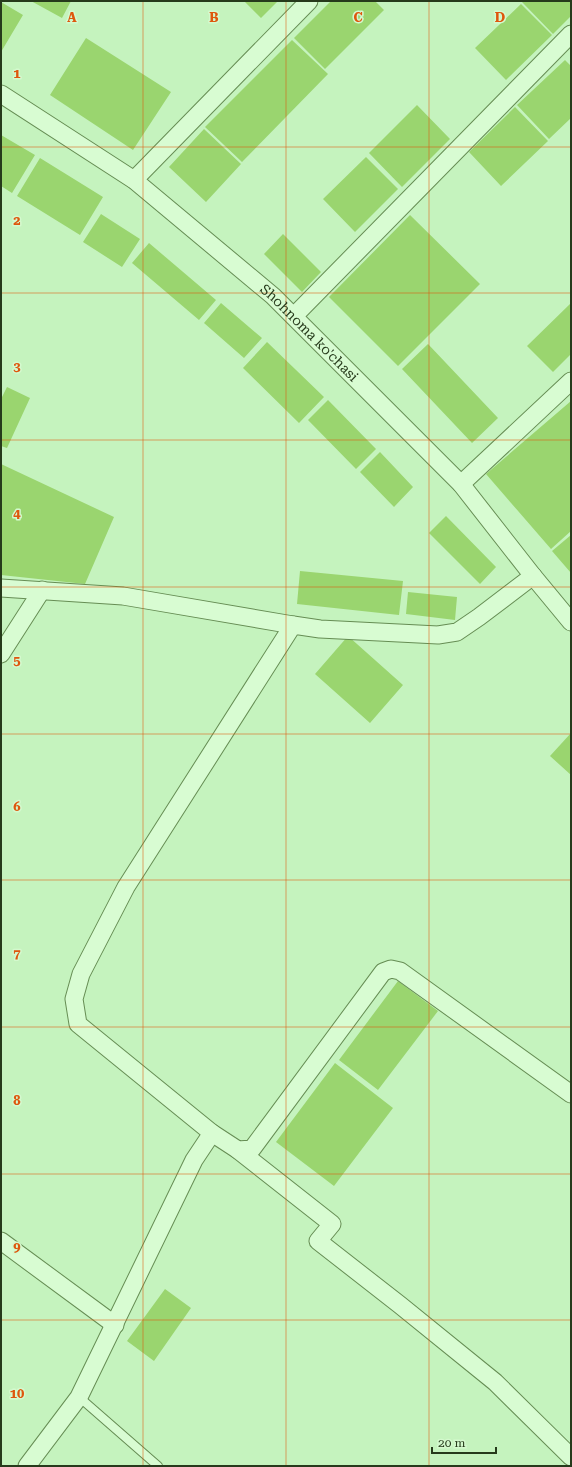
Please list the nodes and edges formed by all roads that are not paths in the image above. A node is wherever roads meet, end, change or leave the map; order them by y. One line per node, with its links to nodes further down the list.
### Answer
1 (310, 1): 4 (street)
2 (571, 34): 5 (street)
3 (1, 94): 4 (street, Shohnoma ko'chasi)
4 (134, 180): 5 (street, Shohnoma ko'chasi)
5 (294, 316): 7 (street, Shohnoma ko'chasi)
6 (571, 381): 7 (street)
7 (460, 484): 8 (street, Shohnoma ko'chasi)
8 (533, 576): 11 (street, Shohnoma ko'chasi); 12 (street)
9 (1, 588): 10 (street)
10 (42, 590): 12 (street); 13 (street)
11 (570, 618)
12 (293, 626): 15 (street)
13 (1, 654)
14 (571, 1094): 16 (street)
15 (212, 1133): 16 (street); 18 (street)
16 (238, 1150): 20 (street)
17 (1, 1241): 18 (street)
18 (115, 1325): 19 (street)
19 (79, 1397): 21 (street); 22 (lane)
20 (571, 1457)
21 (27, 1466)
22 (158, 1466)

